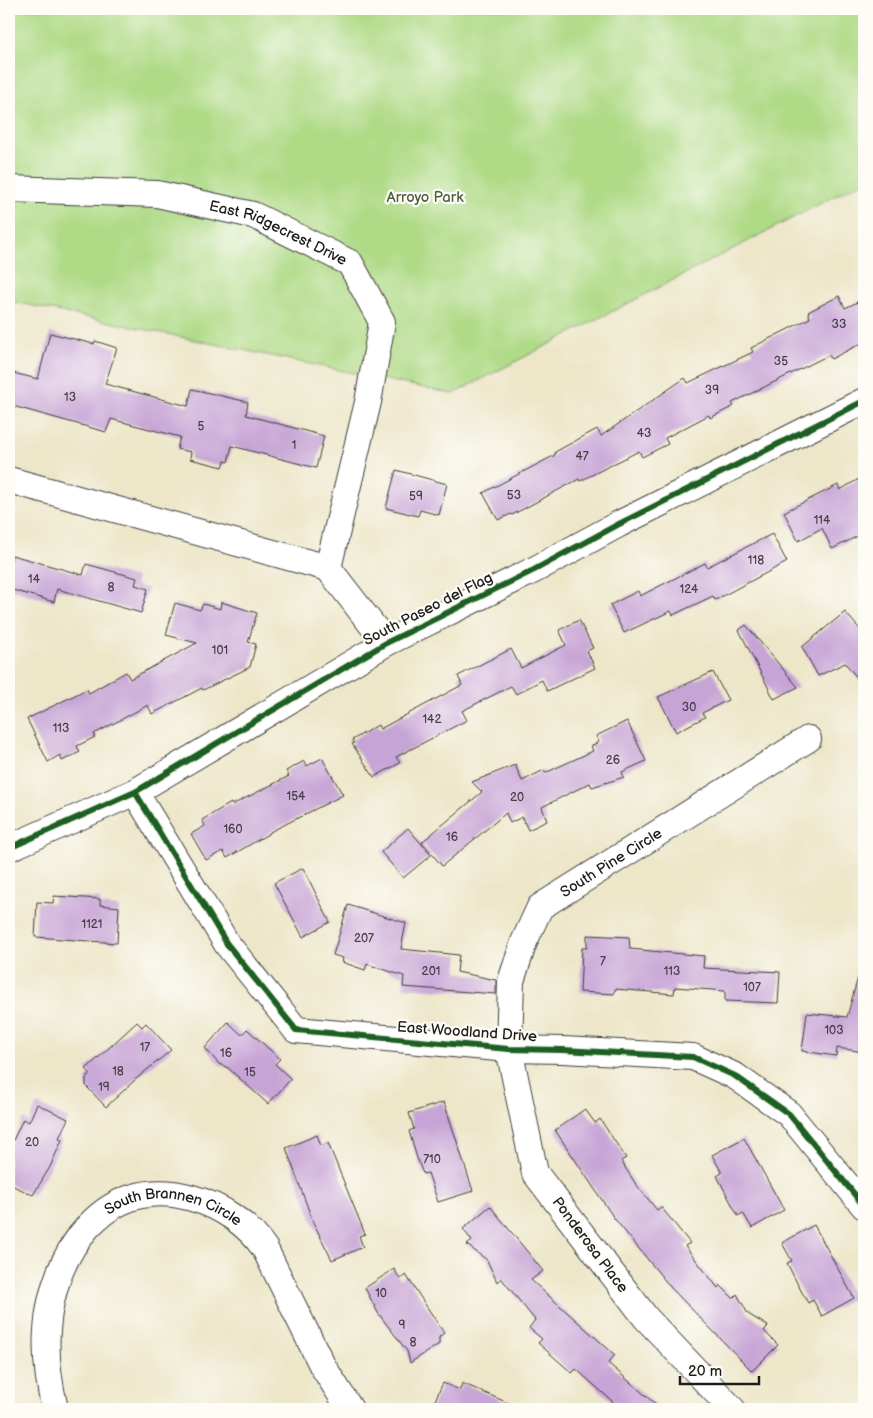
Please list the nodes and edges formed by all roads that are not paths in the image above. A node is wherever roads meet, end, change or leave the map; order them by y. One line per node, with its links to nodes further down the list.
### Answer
1 (9, 189): 4 (street, East Ridgecrest Drive)
2 (864, 401): 5 (street, South Paseo del Flag)
3 (9, 480): 4 (street)
4 (328, 568): 5 (street)
5 (386, 643): 7 (street, South Paseo del Flag)
6 (808, 738): 9 (street, South Pine Circle)
7 (135, 792): 8 (street, South Paseo del Flag); 9 (street, East Woodland Drive)
8 (9, 848)
9 (509, 1049): 10 (street, East Woodland Drive); 13 (street, Ponderosa Place)
10 (864, 1203)
11 (55, 1409): 12 (street, South Brannen Circle)
12 (350, 1409)
13 (732, 1409)

